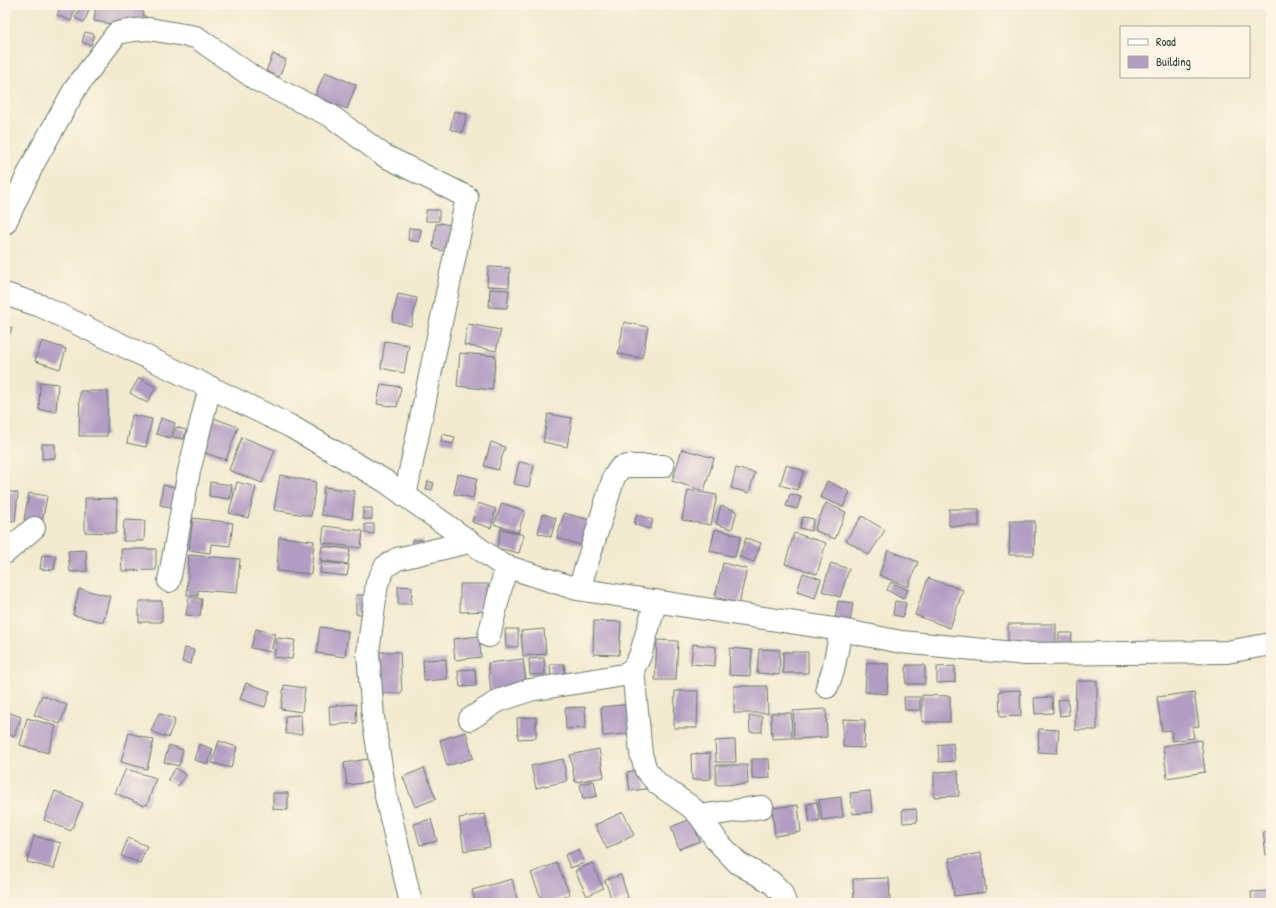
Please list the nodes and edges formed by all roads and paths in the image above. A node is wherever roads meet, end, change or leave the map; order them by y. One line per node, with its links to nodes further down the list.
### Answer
1 (5, 223): 5 (street)
2 (5, 294): 3 (street)
3 (210, 387): 5 (street); 10 (street)
4 (663, 466): 11 (street)
5 (405, 496): 7 (street)
6 (34, 528): 8 (street)
7 (469, 542): 9 (street); 21 (street)
8 (5, 553)
9 (506, 567): 11 (street); 14 (street)
10 (168, 581)
11 (579, 589): 12 (street)
12 (656, 601): 13 (street); 16 (street)
13 (841, 630): 15 (street); 17 (street)
14 (489, 636)
15 (1271, 644)
16 (633, 669): 18 (street); 20 (street)
17 (827, 687)
18 (470, 718)
19 (762, 807): 20 (street)
20 (700, 816): 22 (street)
21 (411, 903)
22 (785, 903)

